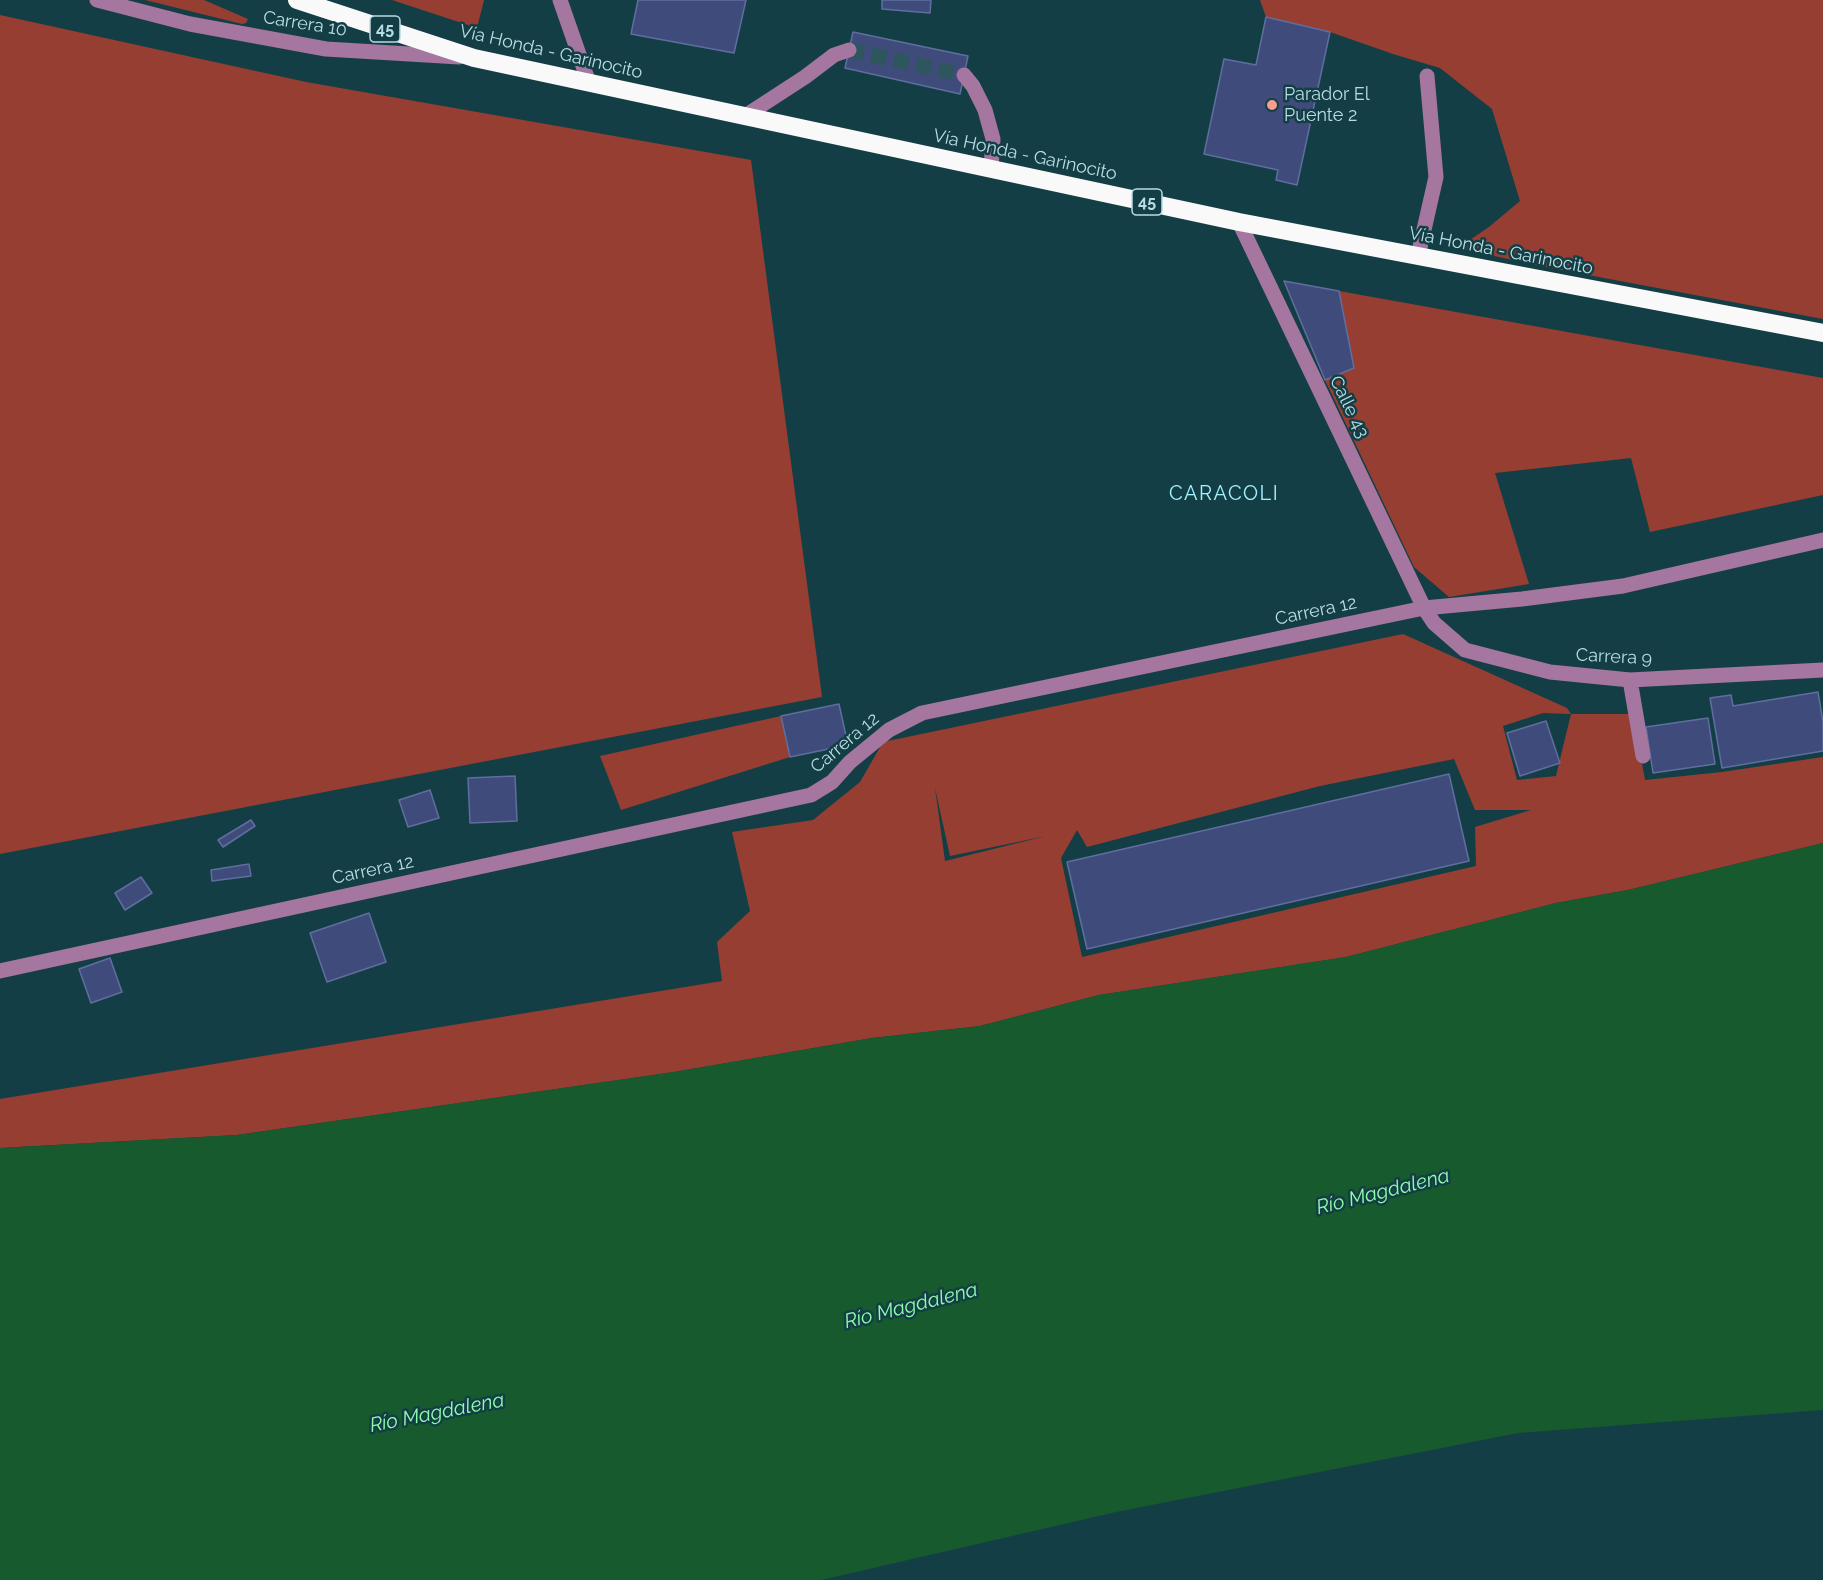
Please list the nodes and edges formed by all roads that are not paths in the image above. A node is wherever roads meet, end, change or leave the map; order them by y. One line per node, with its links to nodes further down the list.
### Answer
1 (97, 0): 5 (street, Carrera 10)
2 (297, 0): 5 (highway, Vía Honda - Garinocito / 45)
3 (560, 0): 8 (street)
4 (849, 50): 9 (street)
5 (474, 58): 8 (highway, Vía Honda - Garinocito / 45)
6 (964, 75): 10 (street)
7 (1427, 76): 12 (street)
8 (590, 83): 9 (highway, Vía Honda - Garinocito / 45)
9 (745, 116): 10 (highway, Vía Honda - Garinocito / 45)
10 (991, 169): 11 (highway, Vía Honda - Garinocito / 45)
11 (1239, 222): 12 (highway, Vía Honda - Garinocito / 45); 15 (street, Calle 43)
12 (1418, 256): 13 (highway, Vía Honda - Garinocito / 45)
13 (1823, 333)
14 (1823, 540): 15 (street, Carrera 12)
15 (1424, 608): 17 (street, Carrera 9); 19 (street, Carrera 12)
16 (1823, 670): 17 (street, Carrera 9)
17 (1630, 680): 18 (street)
18 (1643, 756)
19 (0, 971)

